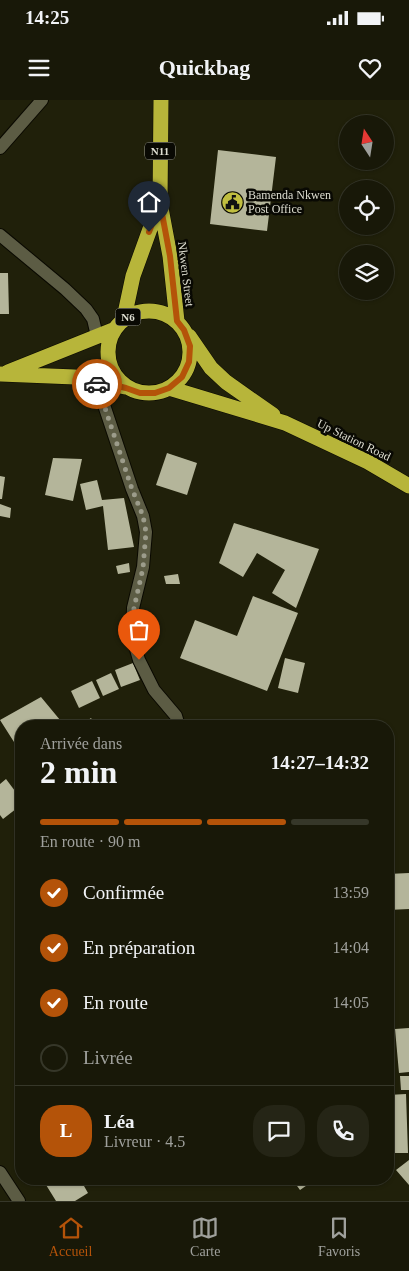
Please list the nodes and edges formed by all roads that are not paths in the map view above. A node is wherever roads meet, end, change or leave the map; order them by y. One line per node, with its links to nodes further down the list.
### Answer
1 (42, 100): 3 (street)
2 (161, 100): 4 (highway, N11)
3 (0, 148)
4 (160, 203): 6 (highway, N11); 7 (highway, Nkwen Street / N11)
5 (0, 235): 9 (street)
6 (124, 318): 7 (highway, N6); 8 (highway, N6)
7 (180, 326): 13 (highway); 14 (highway, N6)
8 (113, 330): 9 (highway, N6); 12 (highway, N6)
9 (97, 336): 10 (highway, N6)
10 (2, 374): 11 (highway, N6)
11 (96, 381): 12 (highway, N6); 16 (street)
12 (126, 388): 13 (highway, N6)
13 (169, 388): 14 (highway, N6)
14 (285, 423): 15 (highway, Up Station Road / N6)
15 (409, 486)
16 (177, 720)
17 (0, 1172): 18 (street)
18 (18, 1201)

